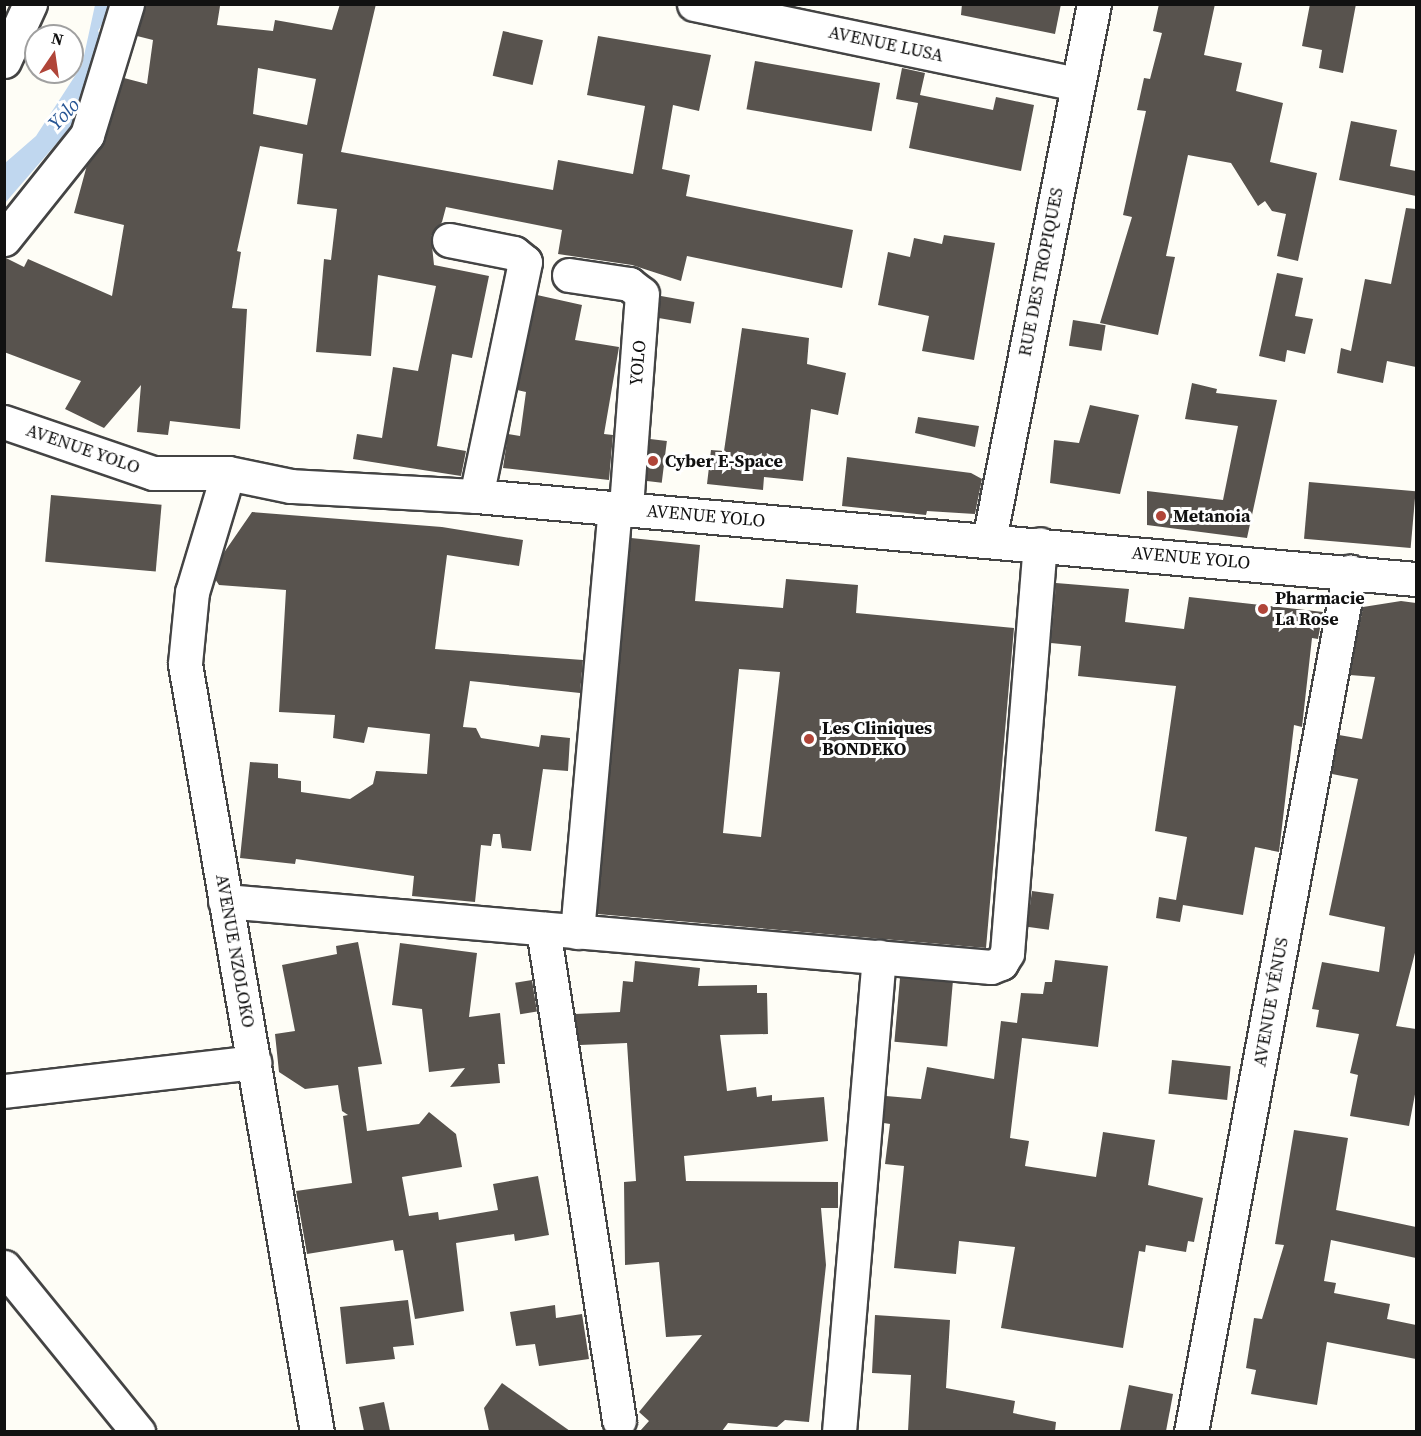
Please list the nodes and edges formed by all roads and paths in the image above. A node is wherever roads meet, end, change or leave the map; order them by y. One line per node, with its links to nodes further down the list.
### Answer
1 (30, 4): 5 (street)
2 (127, 4): 7 (street)
3 (694, 4): 6 (street, AVENUE LUSA)
4 (1094, 4): 6 (street, RUE DES TROPIQUES)
5 (4, 61)
6 (1078, 84): 14 (street, RUE DES TROPIQUES)
7 (4, 239)
8 (449, 240): 12 (street)
9 (569, 275): 13 (street, YOLO)
10 (4, 422): 11 (street, AVENUE YOLO)
11 (228, 474): 12 (street, AVENUE YOLO); 18 (street, AVENUE NZOLOKO)
12 (476, 496): 13 (street, AVENUE YOLO)
13 (621, 509): 14 (street, AVENUE YOLO); 20 (street)
14 (989, 540): 15 (street, AVENUE YOLO)
15 (1040, 544): 16 (street, AVENUE YOLO); 21 (street)
16 (1350, 572): 17 (street, AVENUE YOLO); 29 (street, AVENUE VÉNUS)
17 (1416, 579)
18 (225, 901): 19 (street); 22 (street, AVENUE NZOLOKO)
19 (543, 929): 20 (street); 25 (street)
20 (577, 932): 21 (street)
21 (879, 957): 28 (street)
22 (254, 1062): 23 (street); 27 (street, AVENUE NZOLOKO)
23 (4, 1091)
24 (4, 1268): 26 (street)
25 (619, 1420)
26 (138, 1431)
27 (317, 1431)
28 (839, 1431)
29 (1191, 1431)

